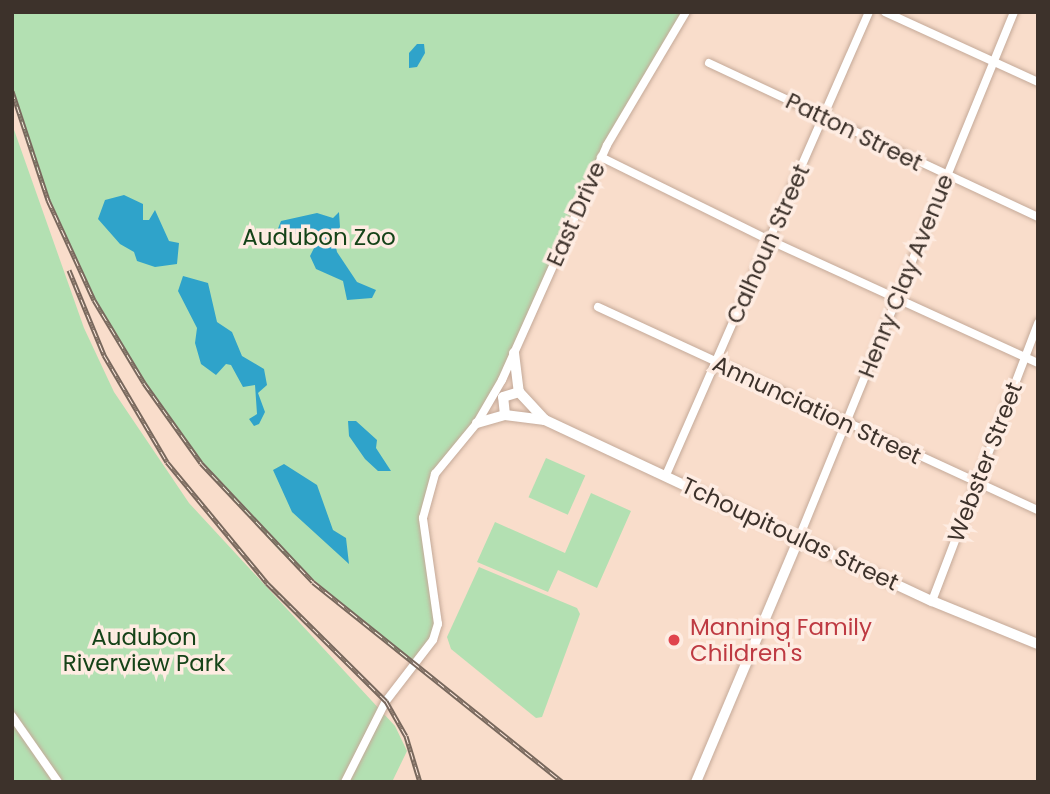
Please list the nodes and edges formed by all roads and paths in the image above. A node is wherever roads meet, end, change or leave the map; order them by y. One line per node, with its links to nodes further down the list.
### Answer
1 (686, 12): 9 (street, East Drive)
2 (869, 12): 8 (street, Calhoun Street)
3 (885, 12): 5 (street)
4 (1014, 12): 5 (street, Henry Clay Avenue)
5 (994, 61): 7 (street); 10 (street, Henry Clay Avenue)
6 (709, 62): 8 (street, Patton Street)
7 (1038, 82)
8 (823, 117): 10 (street, Patton Street); 12 (street, Calhoun Street)
9 (601, 157): 12 (street); 16 (street, East Drive)
10 (947, 176): 11 (street, Patton Street); 13 (street, Henry Clay Avenue)
11 (1038, 217)
12 (769, 240): 13 (street); 18 (street, Calhoun Street)
13 (897, 299): 17 (street); 24 (street, Henry Clay Avenue)
14 (598, 307): 18 (street, Annunciation Street)
15 (1038, 323): 17 (street, Webster Street)
16 (514, 353): 20 (street); 23 (street, East Drive)
17 (1025, 357): 19 (street); 26 (street, Webster Street)
18 (716, 362): 24 (street, Annunciation Street); 25 (street, Calhoun Street)
19 (1038, 363)
20 (519, 392): 21 (street); 22 (street, Tchoupitoulas Street)
21 (505, 415): 22 (street, Tchoupitoulas Street); 23 (street, Tchoupitoulas Street)
22 (545, 420): 25 (street, Tchoupitoulas Street)
23 (477, 423): 33 (street, East Drive)
24 (847, 423): 26 (street, Annunciation Street); 28 (street, Henry Clay Avenue)
25 (666, 475): 28 (street, Tchoupitoulas Street)
26 (977, 485): 27 (street, Annunciation Street); 29 (street, Webster Street)
27 (1038, 510)
28 (798, 540): 29 (street, Tchoupitoulas Street); 34 (street)
29 (932, 601): 30 (street, Tchoupitoulas Street)
30 (1038, 644)
31 (12, 716): 32 (street)
32 (58, 782)
33 (345, 782)
34 (696, 782)

